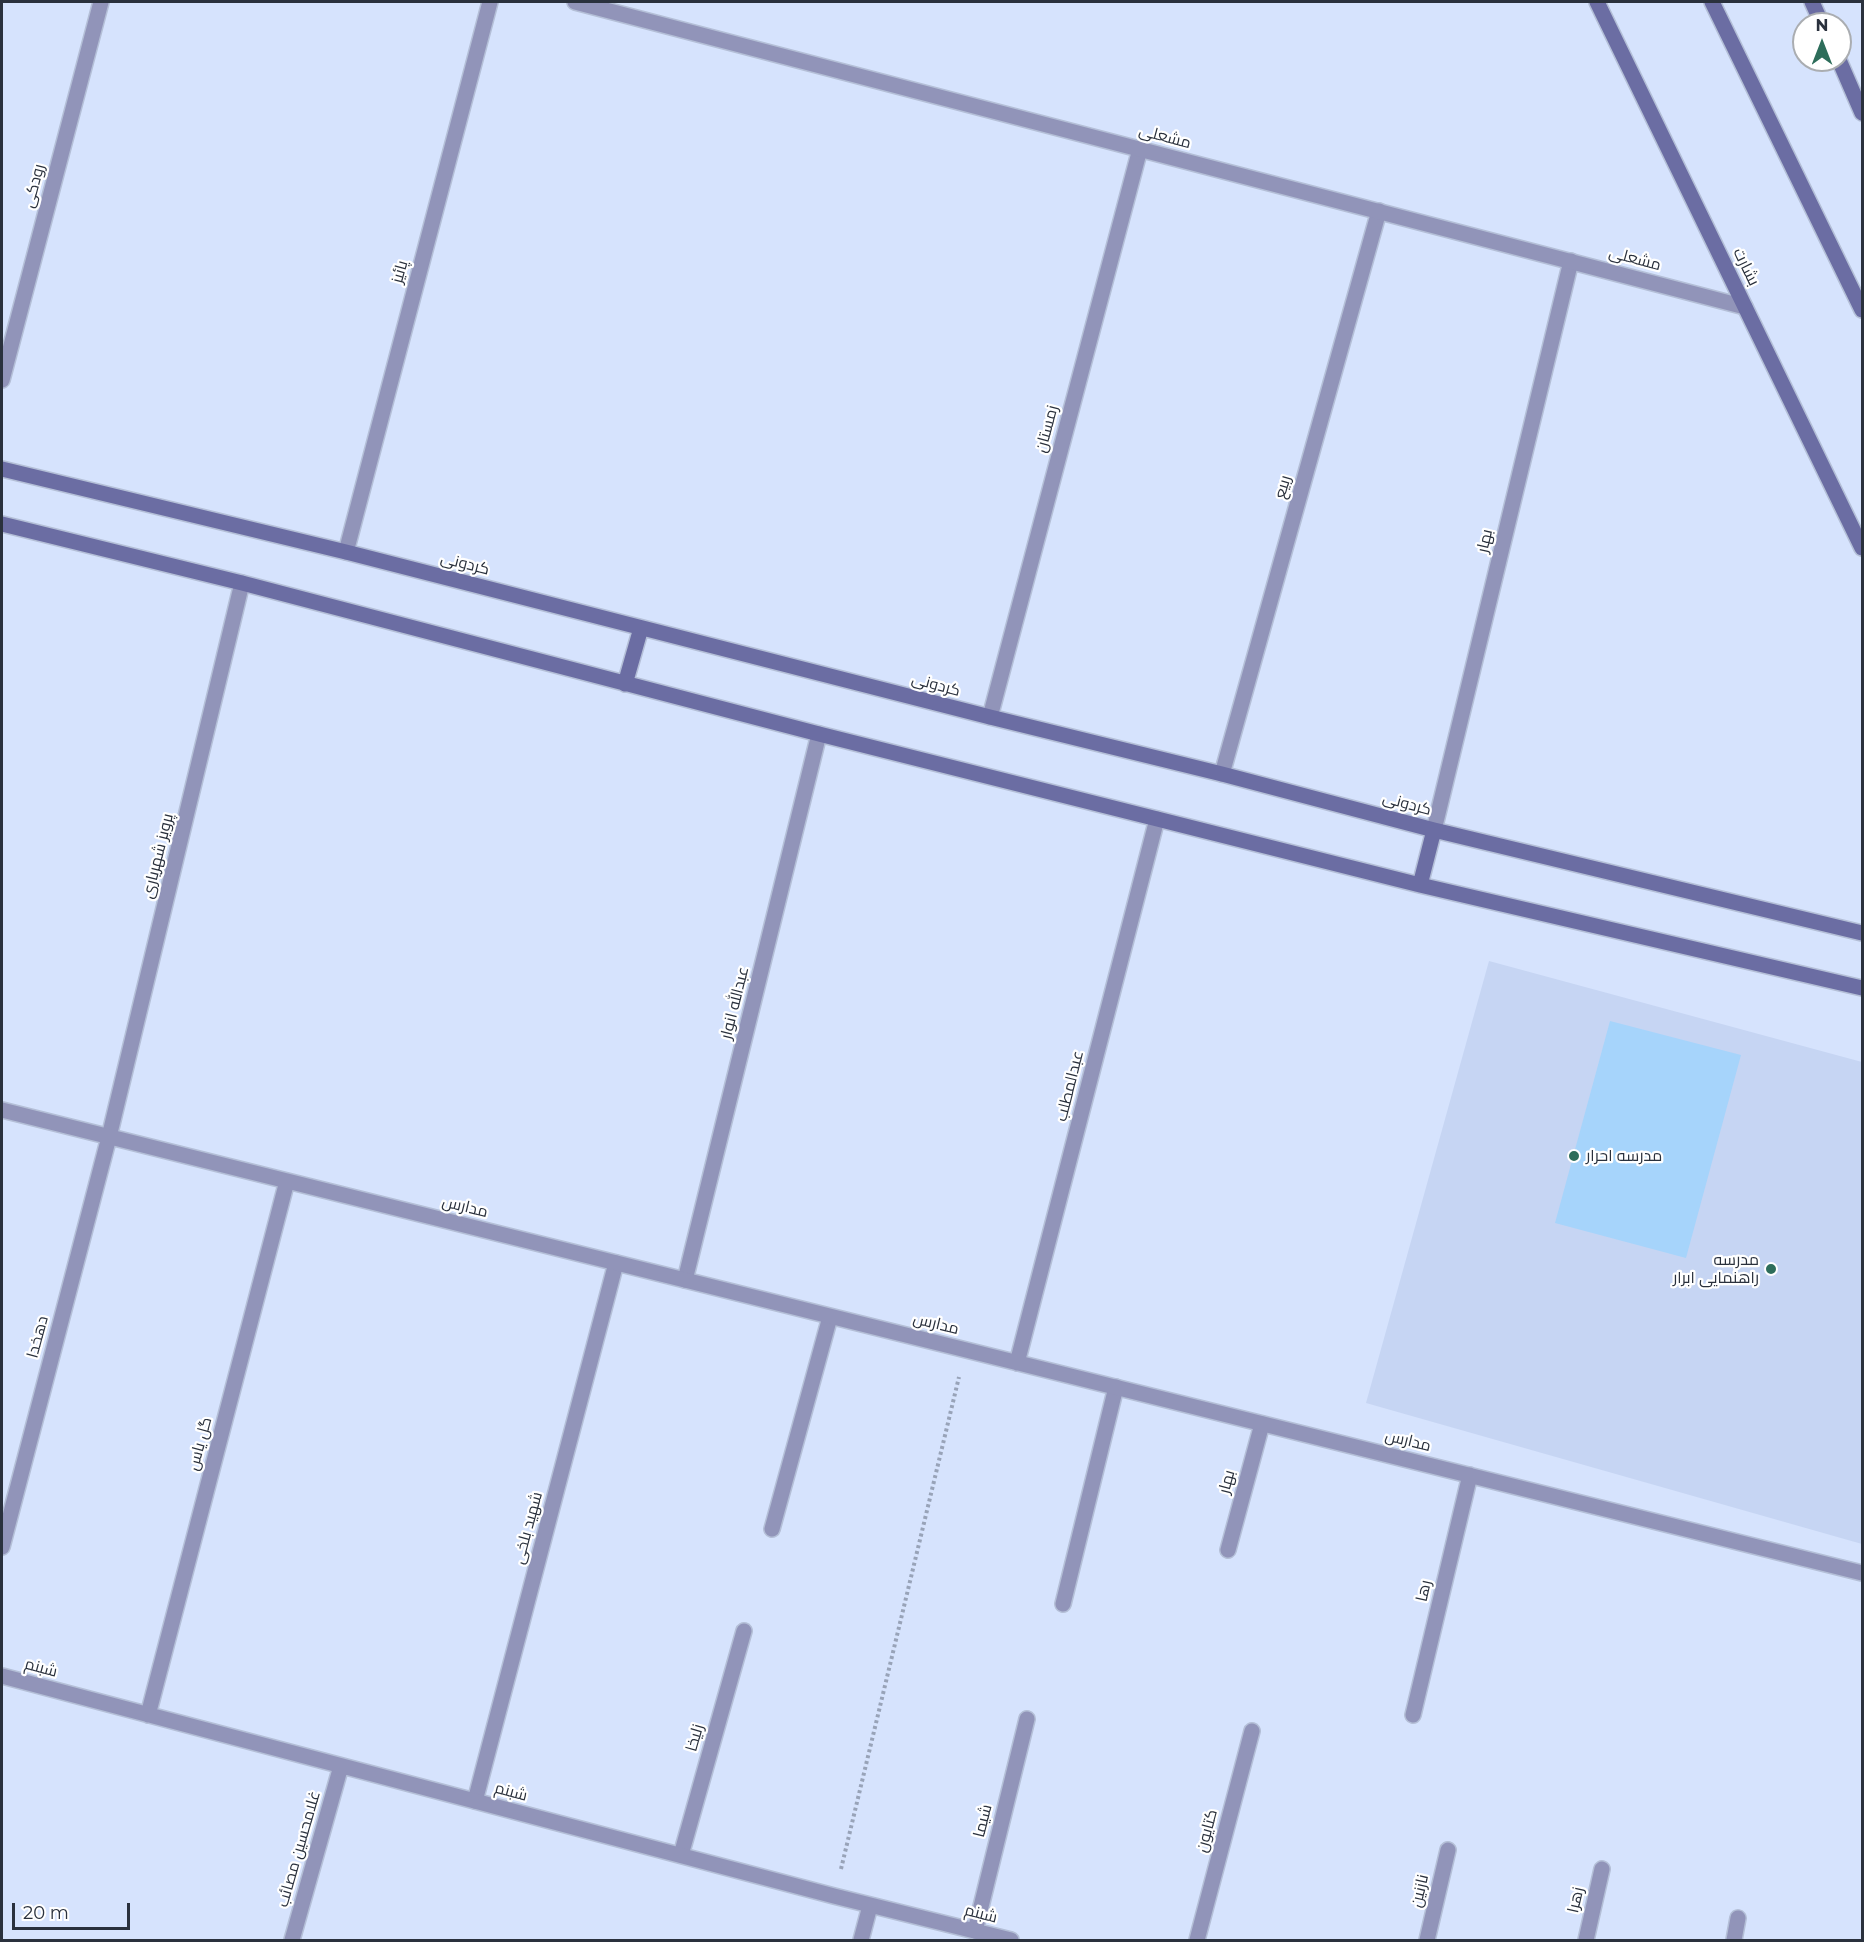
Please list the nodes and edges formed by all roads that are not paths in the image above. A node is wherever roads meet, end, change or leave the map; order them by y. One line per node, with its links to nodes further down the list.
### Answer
1 (101, 2): 13 (street, رودکی)
2 (490, 2): 17 (street, پائیز)
3 (575, 2): 8 (street, مشعلی)
4 (1597, 2): 11 (street, بشارت)
5 (1712, 2): 12 (street)
6 (1844, 72): 7 (street)
7 (1863, 113)
8 (1140, 149): 9 (street, مشعلی); 21 (street, زمستان)
9 (1380, 211): 10 (street, مشعلی); 23 (street, ربیع)
10 (1570, 261): 11 (street, مشعلی); 25 (street, بهار)
11 (1745, 307): 16 (street, بشارت)
12 (1863, 310)
13 (2, 380)
14 (2, 469): 17 (street, کردونی)
15 (2, 524): 18 (street)
16 (1863, 548)
17 (346, 552): 19 (street, کردونی)
18 (242, 583): 20 (street); 30 (street, پرویز شهریاری)
19 (641, 628): 20 (street); 21 (street, کردونی)
20 (625, 684): 22 (street)
21 (990, 717): 23 (street, کردونی)
22 (819, 734): 24 (street); 33 (street, عبدالله انوار)
23 (1222, 774): 25 (street, کردونی)
24 (1157, 819): 26 (street); 35 (street, عبدالمطلب)
25 (1434, 830): 26 (street); 27 (street, کردونی)
26 (1420, 885): 28 (street)
27 (1863, 933)
28 (1863, 988)
29 (2, 1110): 30 (street, مدارس)
30 (109, 1137): 31 (street, مدارس); 40 (street, دهخدا)
31 (287, 1181): 32 (street, مدارس); 46 (street, گل یاس)
32 (616, 1263): 33 (street, مدارس); 51 (street, شهید بلخی)
33 (686, 1280): 34 (street, مدارس)
34 (830, 1317): 35 (street, مدارس); 39 (street)
35 (1017, 1363): 36 (street, مدارس)
36 (1116, 1387): 37 (street, مدارس); 43 (street)
37 (1262, 1424): 38 (street, مدارس); 41 (street, بهار)
38 (1470, 1475): 42 (street, مدارس); 47 (street, رها)
39 (772, 1528)
40 (2, 1547)
41 (1228, 1550)
42 (1863, 1573)
43 (1062, 1604)
44 (744, 1631): 53 (street, زلیخا)
45 (2, 1676): 46 (street, شبنم)
46 (148, 1715): 50 (street, شبنم)
47 (1413, 1715)
48 (1027, 1719): 57 (street, شیما)
49 (1252, 1731): 61 (street, کتایون)
50 (341, 1766): 51 (street, شبنم); 58 (street, غلامحسین مصائب)
51 (475, 1801): 53 (street, شبنم)
52 (1448, 1850): 62 (street, نازنین)
53 (681, 1856): 55 (street, شبنم)
54 (1602, 1869): 63 (street, زهرا)
55 (870, 1906): 57 (street, شبنم); 59 (street)
56 (1738, 1918): 64 (street)
57 (975, 1931): 60 (street, شبنم)
58 (292, 1941)
59 (861, 1941)
60 (1011, 1941)
61 (1197, 1941)
62 (1427, 1941)
63 (1586, 1941)
64 (1734, 1941)

